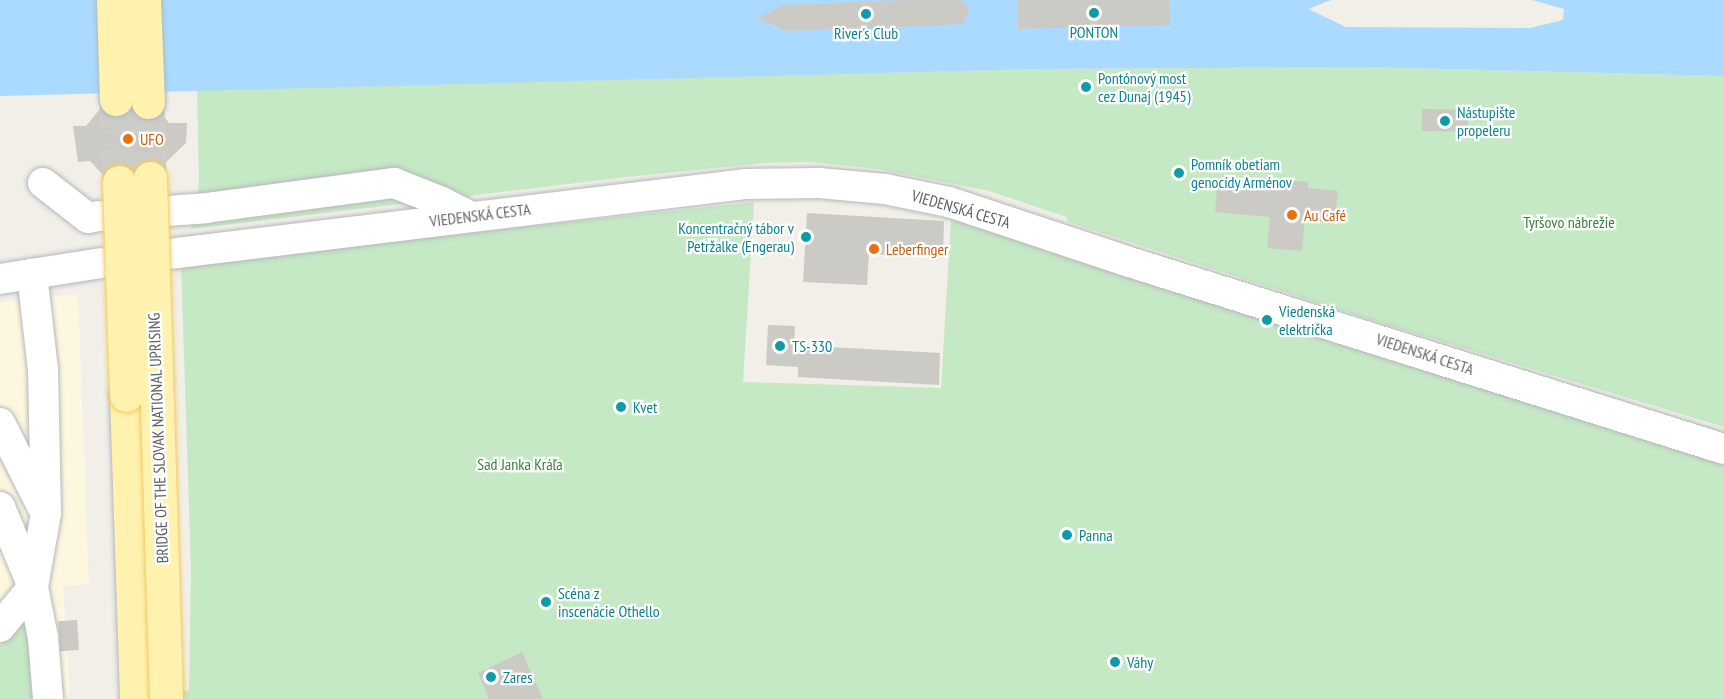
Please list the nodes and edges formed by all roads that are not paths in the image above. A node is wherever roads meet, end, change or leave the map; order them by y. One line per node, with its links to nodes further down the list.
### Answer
1 (113, 0): 2 (main road)
2 (144, 0)
3 (43, 183): 5 (street)
4 (167, 211): 6 (street)
5 (99, 216)
6 (470, 216): 7 (street, VIEDENSKÁ CESTA); 12 (street, VIEDENSKÁ CESTA)
7 (169, 254)
8 (101, 263): 9 (street)
9 (32, 274): 10 (street); 14 (street)
10 (0, 279)
11 (0, 423): 14 (street)
12 (1724, 449)
13 (0, 507): 15 (street)
14 (46, 513): 15 (street)
15 (33, 587): 16 (street); 17 (street)
16 (0, 627)
17 (48, 699)
18 (136, 699): 19 (main road, BRIDGE OF THE SLOVAK NATIONAL UPRISING, bridge)
19 (166, 699)

